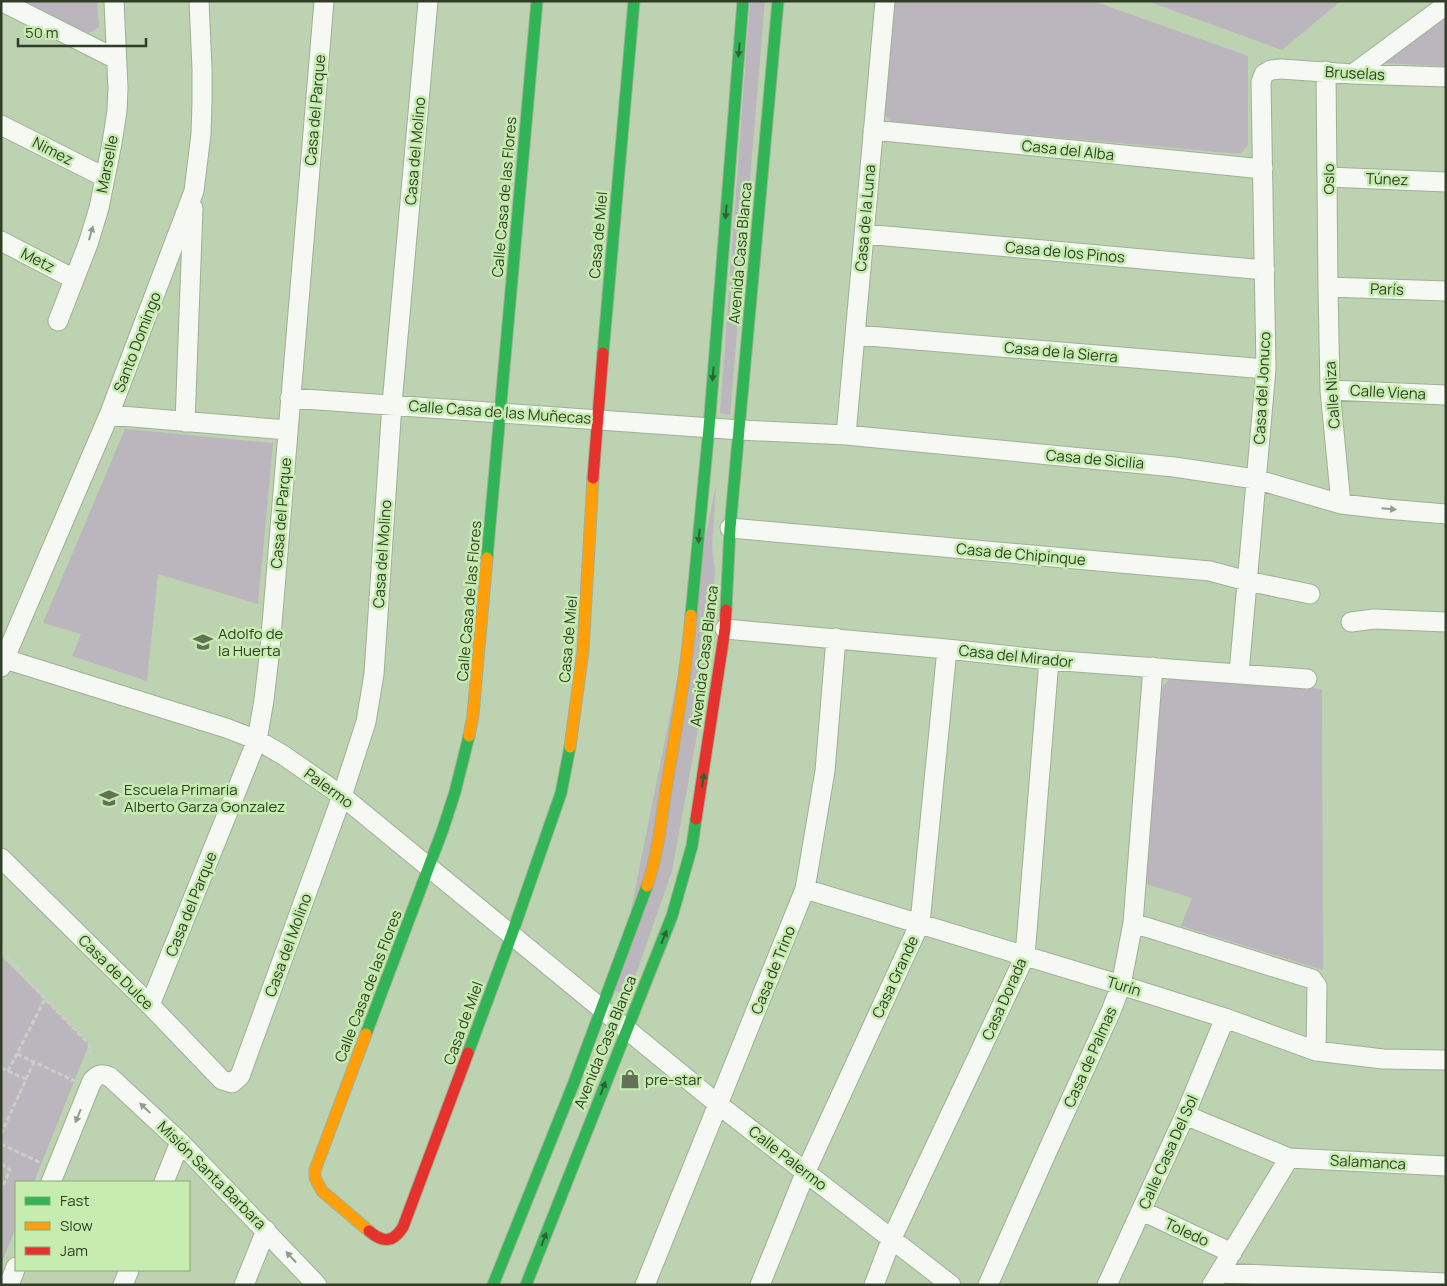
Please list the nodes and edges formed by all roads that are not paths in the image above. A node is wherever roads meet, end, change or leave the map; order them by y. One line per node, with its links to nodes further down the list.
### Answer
1 (1, 1): 12 (street)
2 (114, 1): 12 (street, Marselle)
3 (199, 1): 23 (street, Santo Domingo)
4 (324, 1): 35 (street, Casa del Parque)
5 (428, 1): 36 (street, Casa del Molino)
6 (537, 1): 37 (street, Calle Casa de las Flores)
7 (634, 1): 39 (street, Casa de Miel)
8 (743, 1): 41 (street, Avenida Casa Blanca, one-way to 41)
9 (778, 1): 43 (street, Avenida Casa Blanca)
10 (885, 1): 18 (street, Casa de la Luna)
11 (1446, 5): 15 (street)
12 (116, 59): 20 (street, Marselle)
13 (1326, 71): 14 (street, Bruselas); 15 (street, Bruselas); 21 (street, Oslo)
14 (1264, 74): 19 (street, Casa del Jonuco)
15 (1352, 74): 16 (street, Bruselas)
16 (1446, 77)
17 (1, 125): 20 (street, Nimez)
18 (873, 130): 19 (street, Casa del Alba); 24 (street, Casa de la Luna)
19 (1263, 169): 26 (street, Casa del Jonuco)
20 (104, 177): 27 (street, Marselle, one-way to 20)
21 (1328, 177): 22 (street, Túnez); 28 (street, Oslo)
22 (1446, 182)
23 (194, 191): 38 (street, Santo Domingo); 40 (street)
24 (864, 234): 26 (street, Casa de los Pinos); 31 (street, Casa de la Luna)
25 (1, 241): 27 (street, Metz)
26 (1265, 270): 32 (street, Casa del Jonuco)
27 (74, 279): 30 (street, Marselle)
28 (1328, 287): 29 (street, París); 33 (street, Calle Niza)
29 (1446, 291)
30 (58, 321)
31 (856, 335): 32 (street, Casa de la Sierra); 44 (street, Casa de la Luna)
32 (1266, 369): 45 (street, Casa del Jonuco)
33 (1330, 390): 34 (street, Calle Viena); 46 (street, Calle Niza)
34 (1446, 395)
35 (290, 398): 36 (street, Calle Casa de las Muñecas); 42 (street, Casa del Parque)
36 (392, 404): 37 (street, Calle Casa de las Muñecas); 62 (street, Casa del Molino)
37 (499, 413): 39 (street, Calle Casa de las Muñecas); 64 (street, Calle Casa de las Flores)
38 (109, 415): 40 (street); 57 (street, Santo Domingo)
39 (597, 420): 41 (street, Calle Casa de las Muñecas); 68 (street, Casa de Miel)
40 (185, 422): 42 (street)
41 (709, 428): 43 (street, Calle Casa de las Muñecas); 72 (street, Avenida Casa Blanca, one-way to 72)
42 (287, 430): 61 (street, Casa del Parque)
43 (740, 430): 44 (street, Casa de Sicilia); 48 (street, Avenida Casa Blanca)
44 (846, 435): 45 (street, Casa de Sicilia)
45 (1255, 479): 46 (street, Casa de Sicilia); 49 (street, Casa del Jonuco)
46 (1341, 504): 47 (street, Casa de Sicilia, one-way to 47)
47 (1446, 514)
48 (730, 528): 49 (street, Casa de Chipinque); 53 (street, Avenida Casa Blanca)
49 (1247, 581): 50 (street, Casa de Chipinque); 59 (street, Casa del Jonuco)
50 (1310, 594)
51 (1351, 622): 52 (street)
52 (1446, 622)
53 (725, 629): 54 (street, Casa del Mirador); 74 (street, Avenida Casa Blanca, one-way to 53)
54 (836, 638): 55 (street, Casa del Mirador); 65 (street, Casa de Trino)
55 (946, 648): 56 (street, Casa del Mirador); 66 (street, Casa Grande)
56 (1049, 660): 58 (street, Casa del Mirador); 69 (street, Casa Dorada)
57 (3, 663): 61 (street, Palermo)
58 (1153, 667): 59 (street, Casa del Mirador); 67 (street, Casa de Palmas)
59 (1239, 673): 60 (street, Casa del Mirador)
60 (1307, 679)
61 (257, 740): 62 (street, Palermo); 71 (street, Casa del Parque)
62 (342, 796): 64 (street, Palermo); 77 (street, Casa del Molino)
63 (1, 858): 71 (street, Casa de Dulce)
64 (429, 866): 68 (street, Palermo); 89 (street, Calle Casa de las Flores)
65 (806, 889): 66 (street, Turín); 78 (street, Casa de Trino)
66 (920, 923): 69 (street, Turín); 83 (street, Casa Grande)
67 (1132, 923): 70 (street, Casa de Palmas); 75 (street)
68 (512, 934): 72 (street, Palermo); 89 (street, Casa de Miel)
69 (1025, 956): 70 (street, Turín); 88 (street, Casa Dorada)
70 (1121, 985): 73 (street, Turín); 105 (street, Casa de Palmas)
71 (150, 1005): 77 (street, Casa de Dulce)
72 (602, 1010): 74 (street, Palermo); 99 (street, Avenida Casa Blanca)
73 (1225, 1018): 75 (street, Turín); 79 (street, Calle Casa Del Sol)
74 (626, 1029): 78 (street, Calle Palermo); 100 (street, Avenida Casa Blanca, one-way to 74)
75 (1316, 1051): 76 (street, Turín)
76 (1446, 1060)
77 (232, 1084)
78 (719, 1104): 83 (street, Calle Palermo); 101 (street, Casa de Trino)
79 (1186, 1115): 81 (street, Salamanca); 86 (street, Calle Casa Del Sol)
80 (180, 1142): 84 (street, Misión Santa Barbara, one-way to 84); 85 (street); 87 (street, Misión Santa Barbara)
81 (1290, 1158): 82 (street, Salamanca); 90 (street)
82 (1446, 1166)
83 (806, 1171): 88 (street, Calle Palermo); 102 (street, Casa Grande)
84 (53, 1176)
85 (164, 1181)
86 (1142, 1211): 90 (street, Toledo); 106 (street, Calle Casa Del Sol)
87 (266, 1230): 97 (street); 98 (street, Misión Santa Barbara, one-way to 87)
88 (892, 1238): 103 (street, Casa Dorada); 104 (street, Calle Palermo)
89 (386, 1242)
90 (1232, 1253): 93 (street)
91 (15, 1270): 95 (street)
92 (129, 1271): 96 (street)
93 (1216, 1279): 94 (street)
94 (1446, 1283)
95 (9, 1285)
96 (123, 1285)
97 (244, 1285)
98 (317, 1285)
99 (493, 1285)
100 (526, 1285)
101 (645, 1285)
102 (760, 1285)
103 (874, 1285)
104 (951, 1285)
105 (988, 1285)
106 (1107, 1285)

